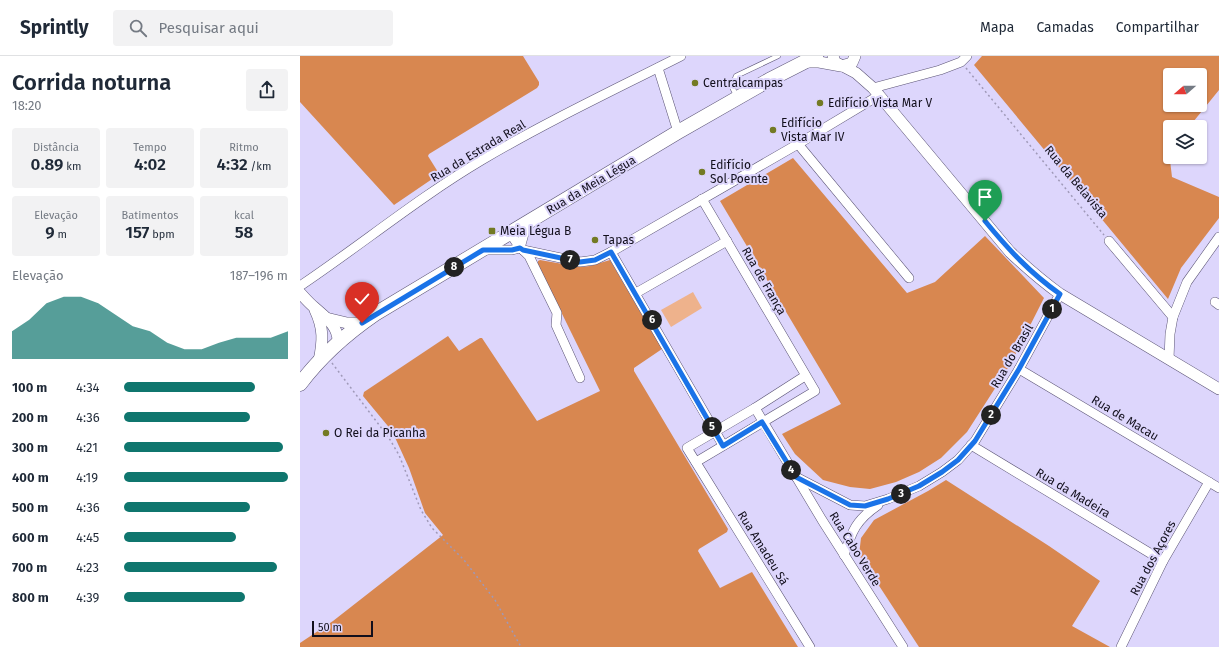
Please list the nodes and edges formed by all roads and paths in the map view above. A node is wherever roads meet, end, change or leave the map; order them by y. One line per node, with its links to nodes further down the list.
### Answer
1 (681, 56): 8 (street, Rua da Estrada Real)
2 (778, 56): 10 (lane)
3 (833, 56): 7 (street)
4 (856, 56): 7 (street); 9 (street)
5 (811, 59): 7 (street); 10 (main road, Rua da Meia Légua)
6 (964, 59): 9 (street); 18 (path, Rua da Belavista)
7 (841, 66): 9 (street)
8 (658, 68): 11 (street); 23 (street, Rua da Estrada Real)
9 (876, 92): 12 (street); 26 (street)
10 (737, 98): 11 (main road, Rua da Meia Légua)
11 (678, 132): 14 (main road, Rua da Meia Légua)
12 (798, 144): 13 (street); 22 (street)
13 (702, 199): 17 (street, Rua de França); 21 (street)
14 (528, 223): 15 (main road, Rua da Meia Légua); 19 (street)
15 (507, 235): 19 (street); 20 (main road, Rua da Meia Légua)
16 (1219, 237): 27 (street)
17 (727, 241): 25 (street); 33 (street, Rua de França)
18 (1109, 241): 27 (street)
19 (518, 249): 20 (street); 21 (street); 34 (street)
20 (483, 250): 29 (main road, Rua da Meia Légua)
21 (611, 252): 25 (street)
22 (909, 278)
23 (300, 286)
24 (300, 292): 28 (street)
25 (636, 293): 39 (street)
26 (1060, 294): 31 (street); 32 (street, Rua do Brasil)
27 (1173, 317): 31 (street)
28 (323, 321): 29 (street); 30 (street); 30 (street)
29 (362, 323): 30 (main road, Rua da Meia Légua)
30 (329, 351): 35 (main road, Rua da Meia Légua); 49 (path)
31 (1169, 359): 36 (street)
32 (1019, 369): 40 (street, Rua do Brasil); 44 (street, Rua de Macau)
33 (805, 376): 37 (street); 38 (street, Rua de França)
34 (580, 378)
35 (300, 384)
36 (1219, 389)
37 (755, 408): 38 (street, Rua Cabo Verde); 39 (street)
38 (762, 422): 41 (street); 43 (street, Rua Cabo Verde)
39 (715, 432): 41 (street); 42 (street, Rua Amadeu Sá)
40 (971, 445): 46 (street, Rua do Brasil); 48 (street, Rua da Madeira)
41 (723, 446): 42 (street)
42 (696, 462): 50 (street, Rua Amadeu Sá)
43 (796, 477): 46 (street, Rua do Brasil); 47 (street, Rua Cabo Verde)
44 (1209, 482): 45 (street, Rua de Macau); 48 (street, Rua dos Açores)
45 (1219, 488)
46 (888, 499): 47 (street, Rua do Brasil)
47 (844, 555): 51 (street, Rua Cabo Verde)
48 (1163, 561): 52 (street, Rua dos Açores)
49 (521, 647)
50 (810, 647)
51 (903, 647)
52 (1121, 647)

